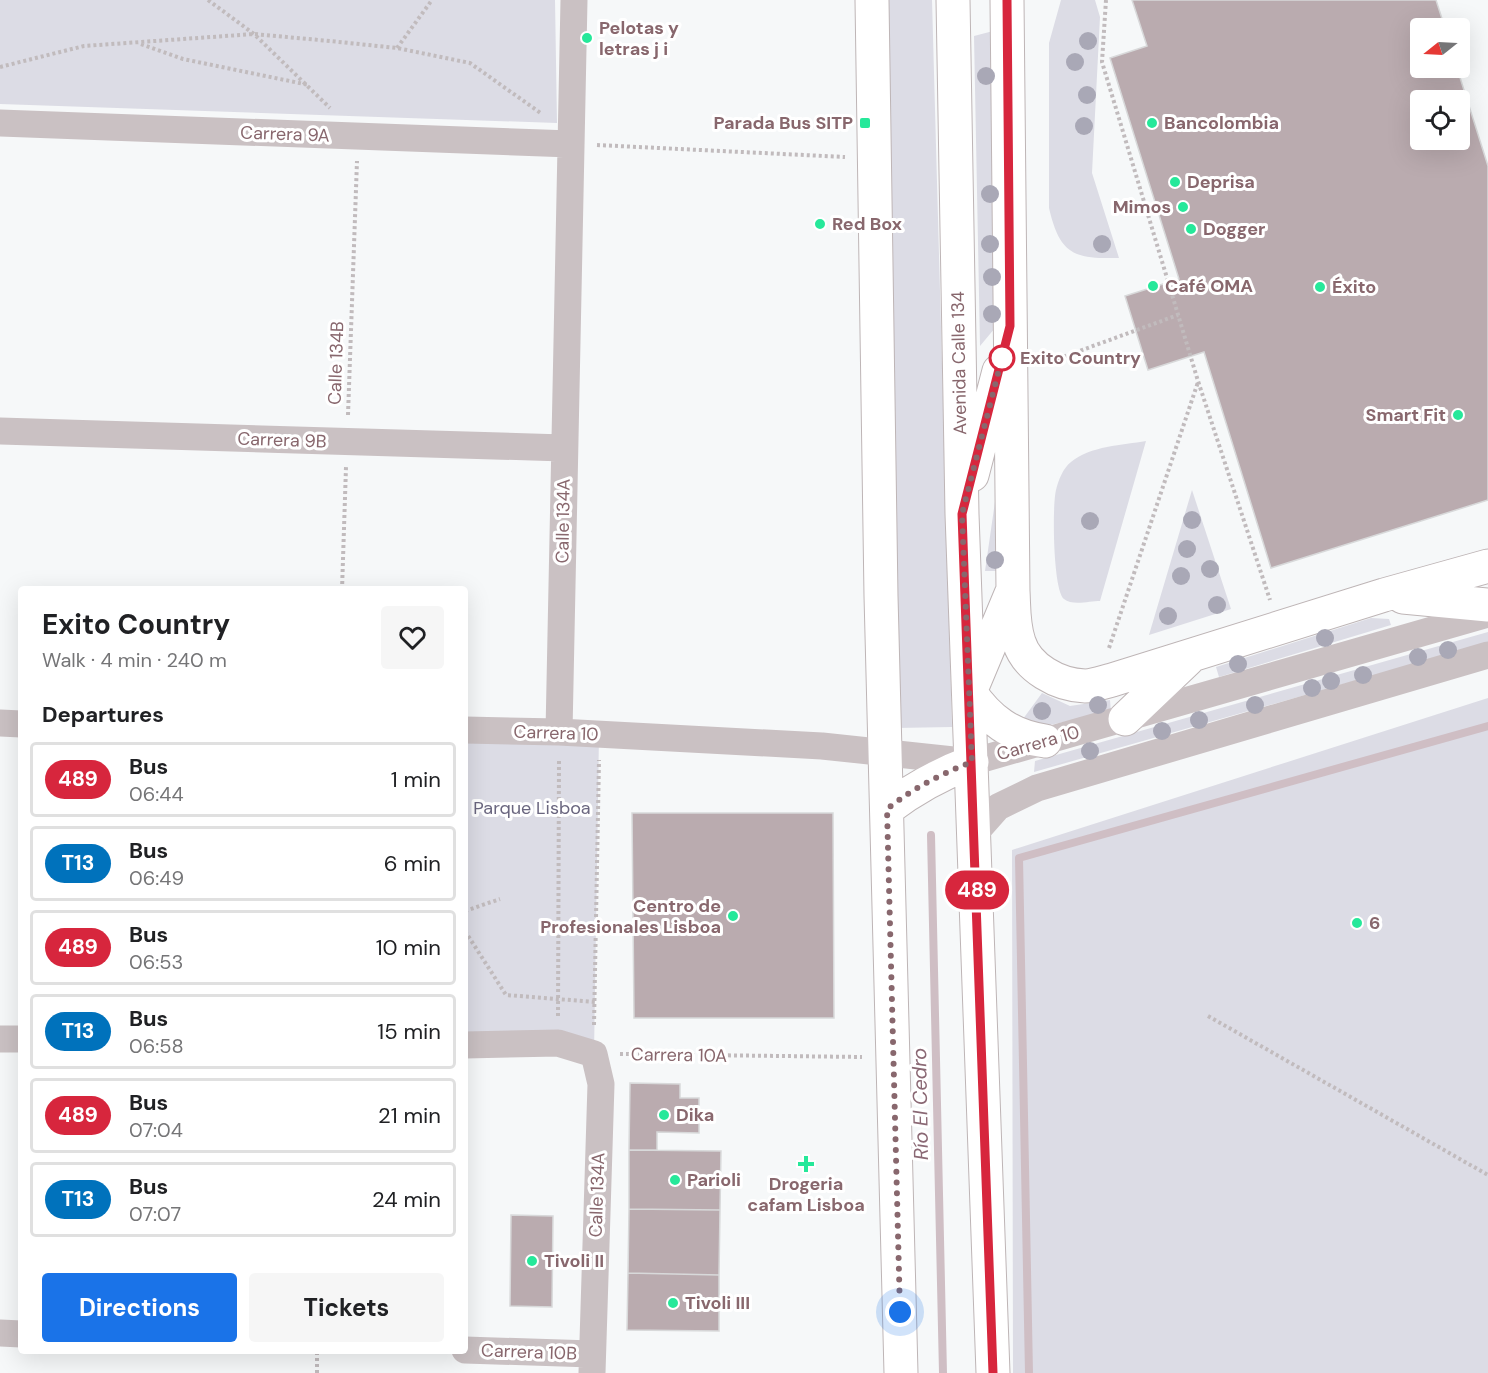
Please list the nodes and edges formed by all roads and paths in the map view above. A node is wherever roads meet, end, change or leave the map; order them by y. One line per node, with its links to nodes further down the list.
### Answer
1 (208, 0): 8 (path)
2 (432, 0): 10 (path)
3 (574, 0): 15 (street, Calle 134A)
4 (872, 0): 16 (main road)
5 (953, 0): 24 (main road, Avenida Calle 134)
6 (1106, 0): 17 (path)
7 (1005, 5): 18 (main road)
8 (254, 34): 9 (path); 10 (path); 12 (path)
9 (138, 43): 11 (path); 12 (path)
10 (397, 48): 15 (path)
11 (0, 67)
12 (309, 85): 14 (path)
13 (0, 123): 14 (street, Carrera 9A)
14 (357, 137): 15 (street, Carrera 9A); 22 (path, Calle 134B)
15 (571, 144): 16 (path); 23 (street, Calle 134A)
16 (875, 159): 43 (main road)
17 (1178, 315): 19 (path); 20 (path)
18 (1010, 326): 24 (main road); 27 (main road)
19 (1041, 364)
20 (1198, 381): 30 (path); 32 (path)
21 (0, 431): 22 (street, Carrera 9B)
22 (347, 442): 23 (street, Carrera 9B); 26 (path, Calle 134B)
23 (564, 448): 40 (street, Calle 134A)
24 (962, 514): 35 (main road, Avenida Calle 134)
25 (1488, 566): 28 (main road)
26 (342, 586)
27 (1013, 591): 33 (main road); 35 (main road)
28 (1384, 596): 29 (main road); 33 (main road)
29 (1488, 605)
30 (1272, 607)
31 (1488, 614): 36 (street, Carrera 10)
32 (1109, 649)
33 (1193, 654): 36 (main road)
34 (1488, 655): 46 (street)
35 (970, 692): 42 (main road); 44 (main road, Avenida Calle 134)
36 (1125, 718): 42 (street, Carrera 10)
37 (0, 723): 38 (street)
38 (18, 724)
39 (468, 730): 40 (street, Carrera 10)
40 (559, 732): 41 (street, Carrera 10); 50 (path)
41 (599, 735): 43 (street, Carrera 10); 51 (path)
42 (1046, 741): 44 (street, Carrera 10)
43 (886, 752): 44 (street, Carrera 10); 45 (main road)
44 (972, 762): 45 (main road); 46 (main road, Avenida Calle 134)
45 (887, 809): 58 (main road)
46 (975, 833): 67 (main road, Avenida Calle 134)
47 (500, 899): 48 (path)
48 (468, 910)
49 (468, 936): 50 (path)
50 (558, 999): 51 (path); 55 (path)
51 (595, 1002): 57 (path)
52 (1208, 1016): 59 (path)
53 (0, 1039): 54 (street)
54 (18, 1039)
55 (558, 1043): 56 (street); 57 (street)
56 (468, 1045)
57 (594, 1054): 58 (path, Carrera 10A); 64 (street, Calle 134A)
58 (894, 1058): 66 (main road)
59 (1488, 1174)
60 (0, 1333): 61 (street)
61 (18, 1334)
62 (468, 1350): 64 (street, Carrera 10B)
63 (317, 1354): 65 (path)
64 (592, 1363)
65 (317, 1373)
66 (901, 1373)
67 (993, 1373)

